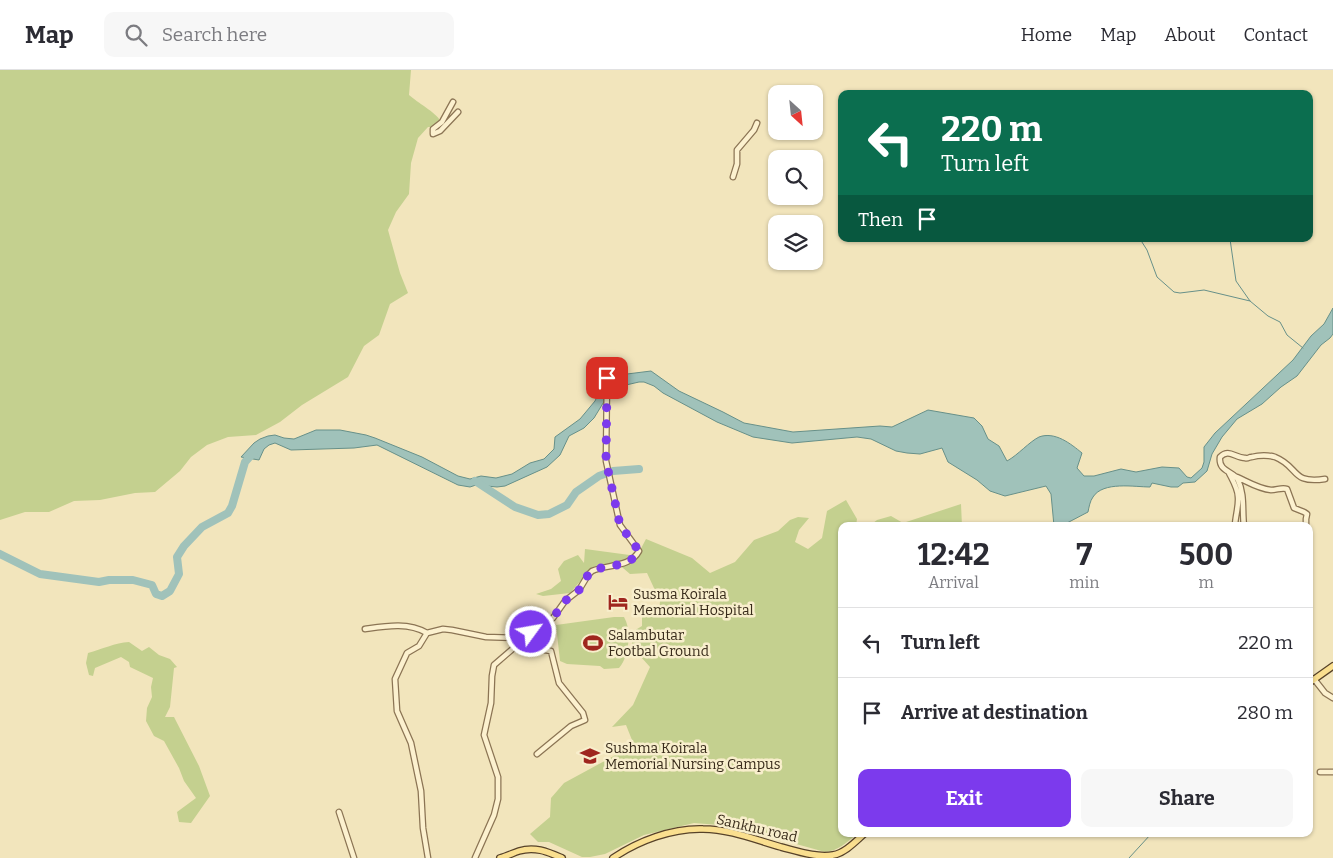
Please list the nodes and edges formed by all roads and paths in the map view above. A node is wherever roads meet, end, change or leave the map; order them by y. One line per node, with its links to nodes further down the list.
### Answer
1 (453, 102): 2 (street)
2 (458, 112)
3 (757, 123): 4 (street)
4 (734, 177)
5 (607, 378): 14 (street)
6 (1230, 474): 7 (street); 8 (street); 9 (street)
7 (1237, 477): 10 (street); 11 (street)
8 (1326, 479)
9 (1235, 522)
10 (1244, 522)
11 (1306, 522)
12 (365, 629): 13 (street)
13 (426, 633): 14 (street); 26 (street)
14 (521, 638): 19 (street); 27 (street)
15 (1333, 666): 16 (main road)
16 (1313, 680)
17 (1313, 683): 18 (street)
18 (1333, 698)
19 (537, 754)
20 (1320, 772): 21 (street)
21 (1333, 772)
22 (339, 812): 25 (street)
23 (860, 837): 24 (main road, Sankhu road)
24 (836, 857): 30 (main road, Sankhu road)
25 (354, 858)
26 (428, 858)
27 (475, 858)
28 (500, 858): 29 (main road)
29 (562, 858)
30 (613, 858)

